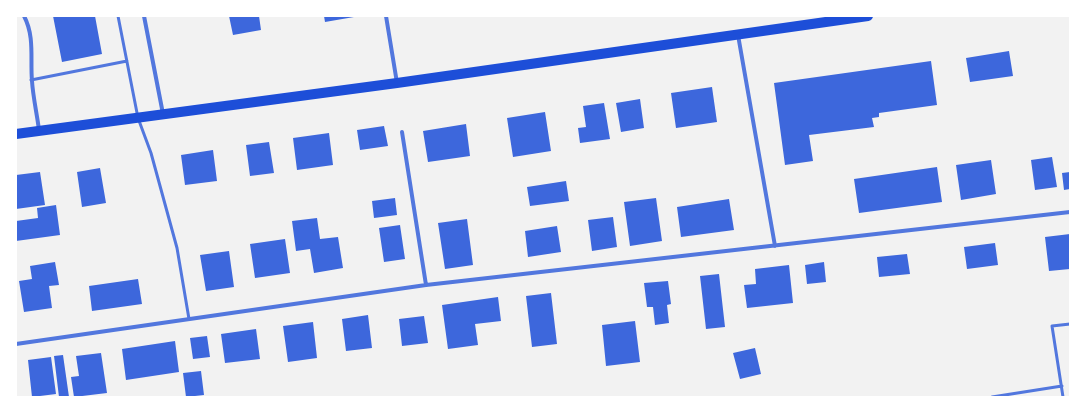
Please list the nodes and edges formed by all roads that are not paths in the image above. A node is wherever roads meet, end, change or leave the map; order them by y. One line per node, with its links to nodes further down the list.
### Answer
1 (24, 16): 8 (street)
2 (118, 16): 7 (lane)
3 (144, 16): 10 (street)
4 (386, 16): 9 (street)
5 (868, 16): 6 (main road)
6 (738, 35): 9 (main road); 16 (street)
7 (127, 61): 8 (lane); 11 (lane)
8 (32, 80): 12 (street)
9 (397, 83): 10 (main road)
10 (163, 114): 11 (main road)
11 (138, 118): 12 (main road); 18 (lane)
12 (39, 131): 14 (main road)
13 (402, 132): 17 (street)
14 (16, 134)
15 (1070, 212): 16 (street)
16 (775, 246): 17 (street)
17 (426, 285): 18 (street)
18 (189, 319): 20 (street)
19 (1070, 324): 21 (lane)
20 (16, 344)
21 (1062, 386): 22 (lane); 23 (lane)
22 (992, 397)
23 (1063, 397)

